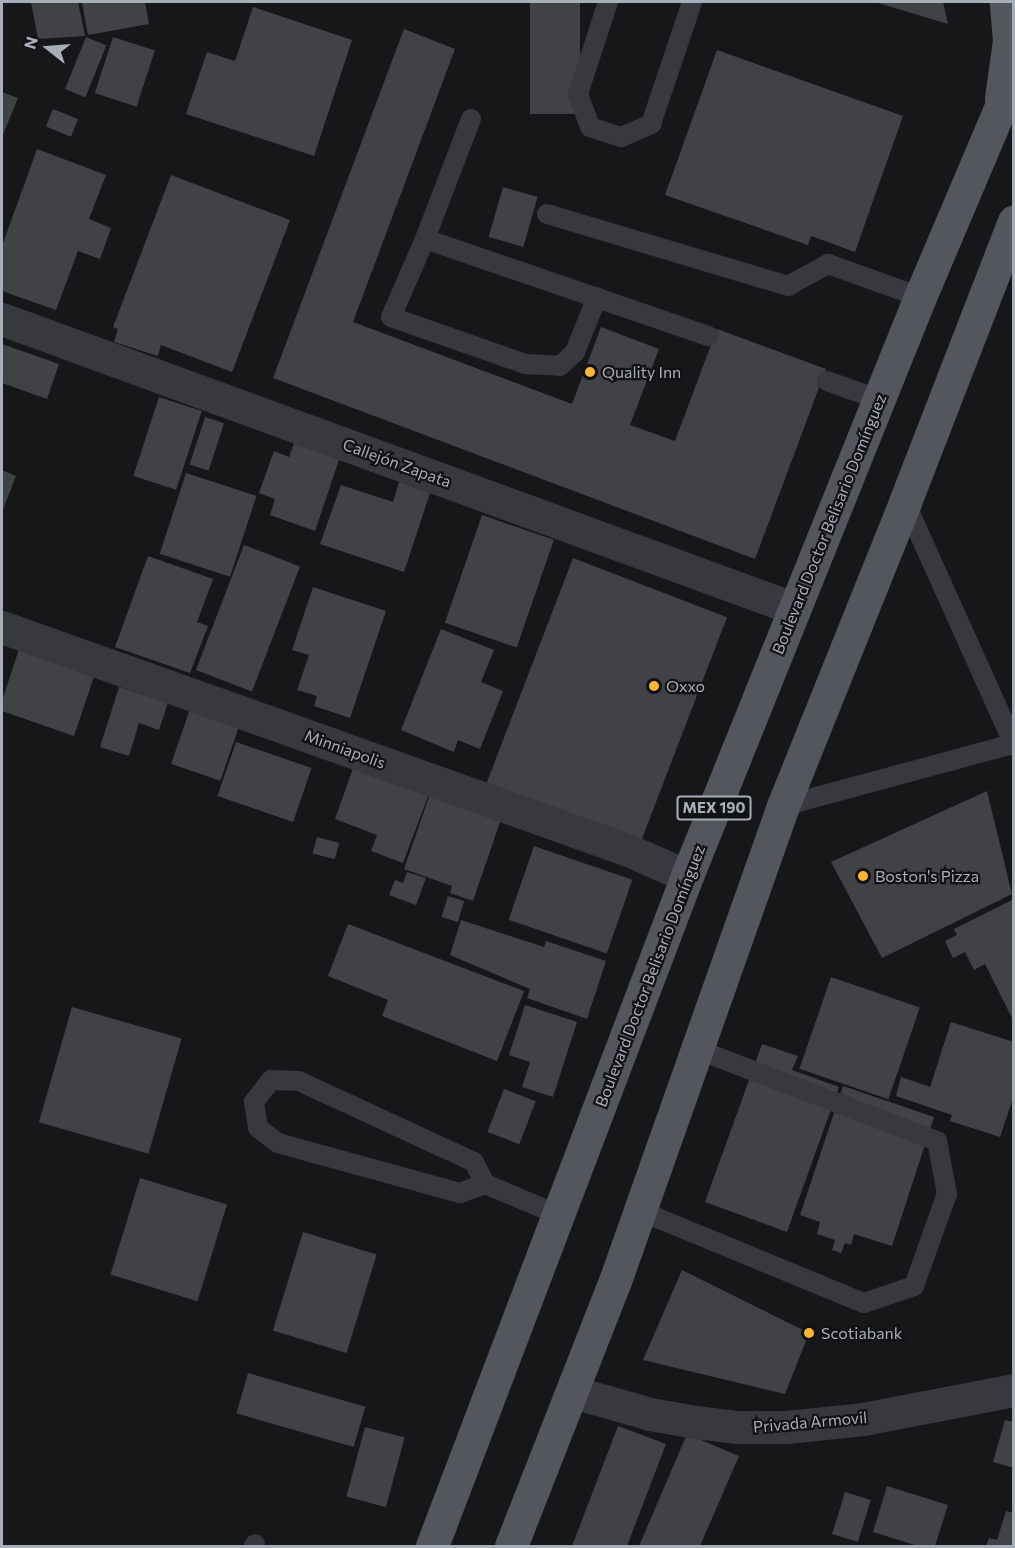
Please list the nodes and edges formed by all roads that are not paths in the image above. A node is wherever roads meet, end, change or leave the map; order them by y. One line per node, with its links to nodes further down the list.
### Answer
1 (608, 2): 2 (lane)
2 (692, 2)
3 (1006, 2): 5 (main road)
4 (1014, 76): 5 (main road, Boulevard Doctor Belisario Domínguez / MEX 190)
5 (1000, 111): 11 (main road, Boulevard Doctor Belisario Domínguez / MEX 190)
6 (471, 118): 9 (lane)
7 (547, 214): 11 (lane)
8 (1014, 221): 16 (main road)
9 (425, 239): 10 (lane); 10 (lane)
10 (597, 297): 13 (lane)
11 (920, 297): 15 (main road, Boulevard Doctor Belisario Domínguez / MEX 190)
12 (2, 319): 17 (street, Callejón Zapata)
13 (709, 336)
14 (827, 381): 15 (lane)
15 (880, 400): 17 (main road, Boulevard Doctor Belisario Domínguez / MEX 190)
16 (905, 502): 19 (lane); 20 (main road)
17 (793, 608): 21 (main road, Boulevard Doctor Belisario Domínguez / MEX 190)
18 (2, 627): 21 (street, Minniapolis)
19 (1013, 744): 20 (lane)
20 (783, 806): 22 (main road)
21 (687, 876): 25 (main road, Boulevard Doctor Belisario Domínguez / MEX 190)
22 (696, 1049): 24 (main road); 24 (lane)
23 (485, 1184): 23 (lane); 25 (lane)
24 (638, 1210): 27 (main road)
25 (559, 1215): 28 (main road, Boulevard Doctor Belisario Domínguez / MEX 190)
26 (1014, 1390): 27 (street, Privada Armovil)
27 (573, 1392): 29 (main road)
28 (432, 1546)
29 (510, 1546)

